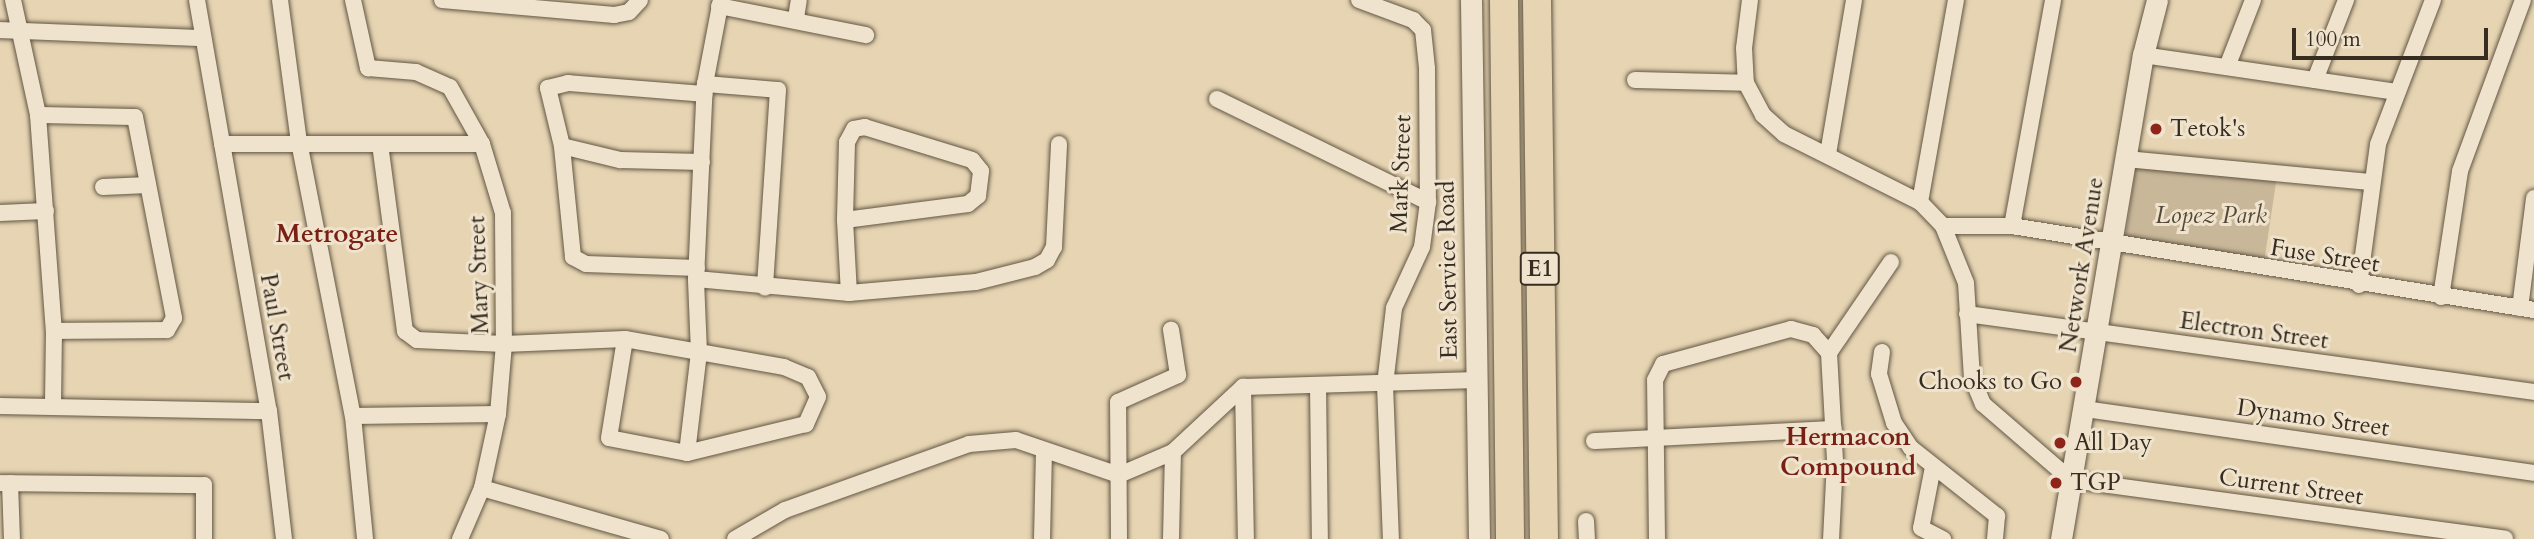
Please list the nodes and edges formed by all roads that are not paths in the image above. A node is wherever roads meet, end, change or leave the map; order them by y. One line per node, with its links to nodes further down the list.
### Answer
1 (13, 0): 25 (street)
2 (197, 0): 27 (street, Paul Street)
3 (280, 0): 37 (street)
4 (353, 0): 40 (street, Mary Street)
5 (442, 0): 6 (street)
6 (640, 0)
7 (799, 0): 23 (street)
8 (1359, 0): 22 (street, Mark Street)
9 (1471, 0): 74 (street, East Service Road)
10 (1504, 0): 112 (highway, E1)
11 (1536, 0): 113 (highway, E1)
12 (1751, 0): 32 (street)
13 (1854, 0): 43 (street)
14 (1956, 0): 51 (street)
15 (2053, 0): 56 (street)
16 (2157, 0): 28 (street, Network Avenue)
17 (2253, 0): 29 (street)
18 (2346, 0): 31 (street)
19 (2433, 0): 34 (street)
20 (2523, 0): 63 (street)
21 (720, 3): 23 (street); 33 (street)
22 (1386, 4): 50 (street, Mark Street)
23 (796, 18): 26 (street)
24 (0, 30): 25 (street)
25 (20, 30): 27 (street); 36 (street)
26 (866, 35)
27 (203, 38): 38 (street, Paul Street)
28 (2143, 55): 29 (street); 44 (street, Network Avenue)
29 (2227, 67): 31 (street)
30 (1635, 80): 32 (street)
31 (2315, 80): 34 (street)
32 (1746, 83): 43 (street)
33 (705, 89): 42 (street); 45 (street); 61 (street)
34 (2398, 92): 46 (street)
35 (1217, 99): 50 (street)
36 (38, 115): 47 (street); 52 (street)
37 (299, 142): 38 (street); 39 (street); 84 (street)
38 (222, 144): 82 (street, Paul Street)
39 (380, 144): 40 (street); 70 (street)
40 (482, 144): 70 (street, Mary Street)
41 (1059, 144): 62 (street)
42 (562, 146): 45 (street); 59 (street)
43 (1828, 154): 51 (street)
44 (2126, 159): 46 (street); 57 (street, Network Avenue)
45 (702, 162): 59 (street)
46 (2370, 182): 60 (street)
47 (148, 185): 48 (street); 67 (street)
48 (103, 187)
49 (2534, 198): 64 (street)
50 (1428, 202): 76 (street, Mark Street)
51 (1920, 202): 55 (street)
52 (46, 211): 53 (street); 67 (street)
53 (0, 213)
54 (845, 220): 54 (street); 62 (street)
55 (1943, 226): 56 (street, Fuse Street); 65 (street)
56 (2012, 226): 57 (street, Fuse Street)
57 (2112, 246): 60 (street, Fuse Street); 68 (street, Network Avenue)
58 (1891, 262): 73 (street)
59 (696, 274): 61 (street); 71 (street)
60 (2359, 285): 63 (street, Fuse Street)
61 (765, 288): 62 (street)
62 (849, 293)
63 (2441, 297): 64 (street, Fuse Street)
64 (2527, 309)
65 (1967, 314): 68 (street, Electron Street); 94 (street)
66 (1171, 330): 93 (street)
67 (54, 331): 80 (street)
68 (2099, 332): 78 (street, Electron Street); 81 (street, Network Avenue)
69 (625, 339): 70 (street); 71 (street); 89 (street)
70 (504, 344): 83 (street, Mary Street)
71 (699, 352): 89 (street); 89 (street)
72 (1882, 352): 91 (street)
73 (1829, 353): 85 (street); 86 (street)
74 (1477, 380): 76 (street); 111 (street, East Service Road)
75 (1318, 385): 76 (street); 77 (street); 109 (street)
76 (1385, 385): 110 (street, Mark Street)
77 (1243, 387): 88 (street); 108 (street)
78 (2534, 391)
79 (0, 406): 80 (street)
80 (53, 406): 82 (street)
81 (2085, 409): 92 (street, Dynamo Street); 94 (street, Network Avenue)
82 (269, 411): 100 (street, Paul Street)
83 (498, 414): 84 (street); 96 (street, Mary Street)
84 (352, 416): 101 (street)
85 (1834, 429): 86 (street); 116 (street)
86 (1657, 439): 87 (street); 115 (street)
87 (1594, 441)
88 (1173, 452): 93 (street); 107 (street)
89 (687, 453)
90 (1044, 453): 93 (street); 104 (street); 105 (street)
91 (1933, 467): 117 (street); 118 (street)
92 (2534, 473)
93 (1119, 475): 106 (street)
94 (2071, 480): 119 (street, Network Avenue); 120 (street, Current Street)
95 (5, 483): 98 (street); 99 (street)
96 (481, 488): 102 (street, Mary Street); 103 (street)
97 (1586, 521): 114 (street)
98 (12, 539)
99 (204, 539)
100 (284, 539)
101 (365, 539)
102 (460, 539)
103 (660, 539)
104 (735, 539)
105 (1042, 539)
106 (1119, 539)
107 (1171, 539)
108 (1246, 539)
109 (1320, 539)
110 (1391, 539)
111 (1479, 539)
112 (1510, 539)
113 (1544, 539)
114 (1587, 539)
115 (1657, 539)
116 (1831, 539)
117 (1943, 539)
118 (1995, 539)
119 (2061, 539)
120 (2505, 539)

